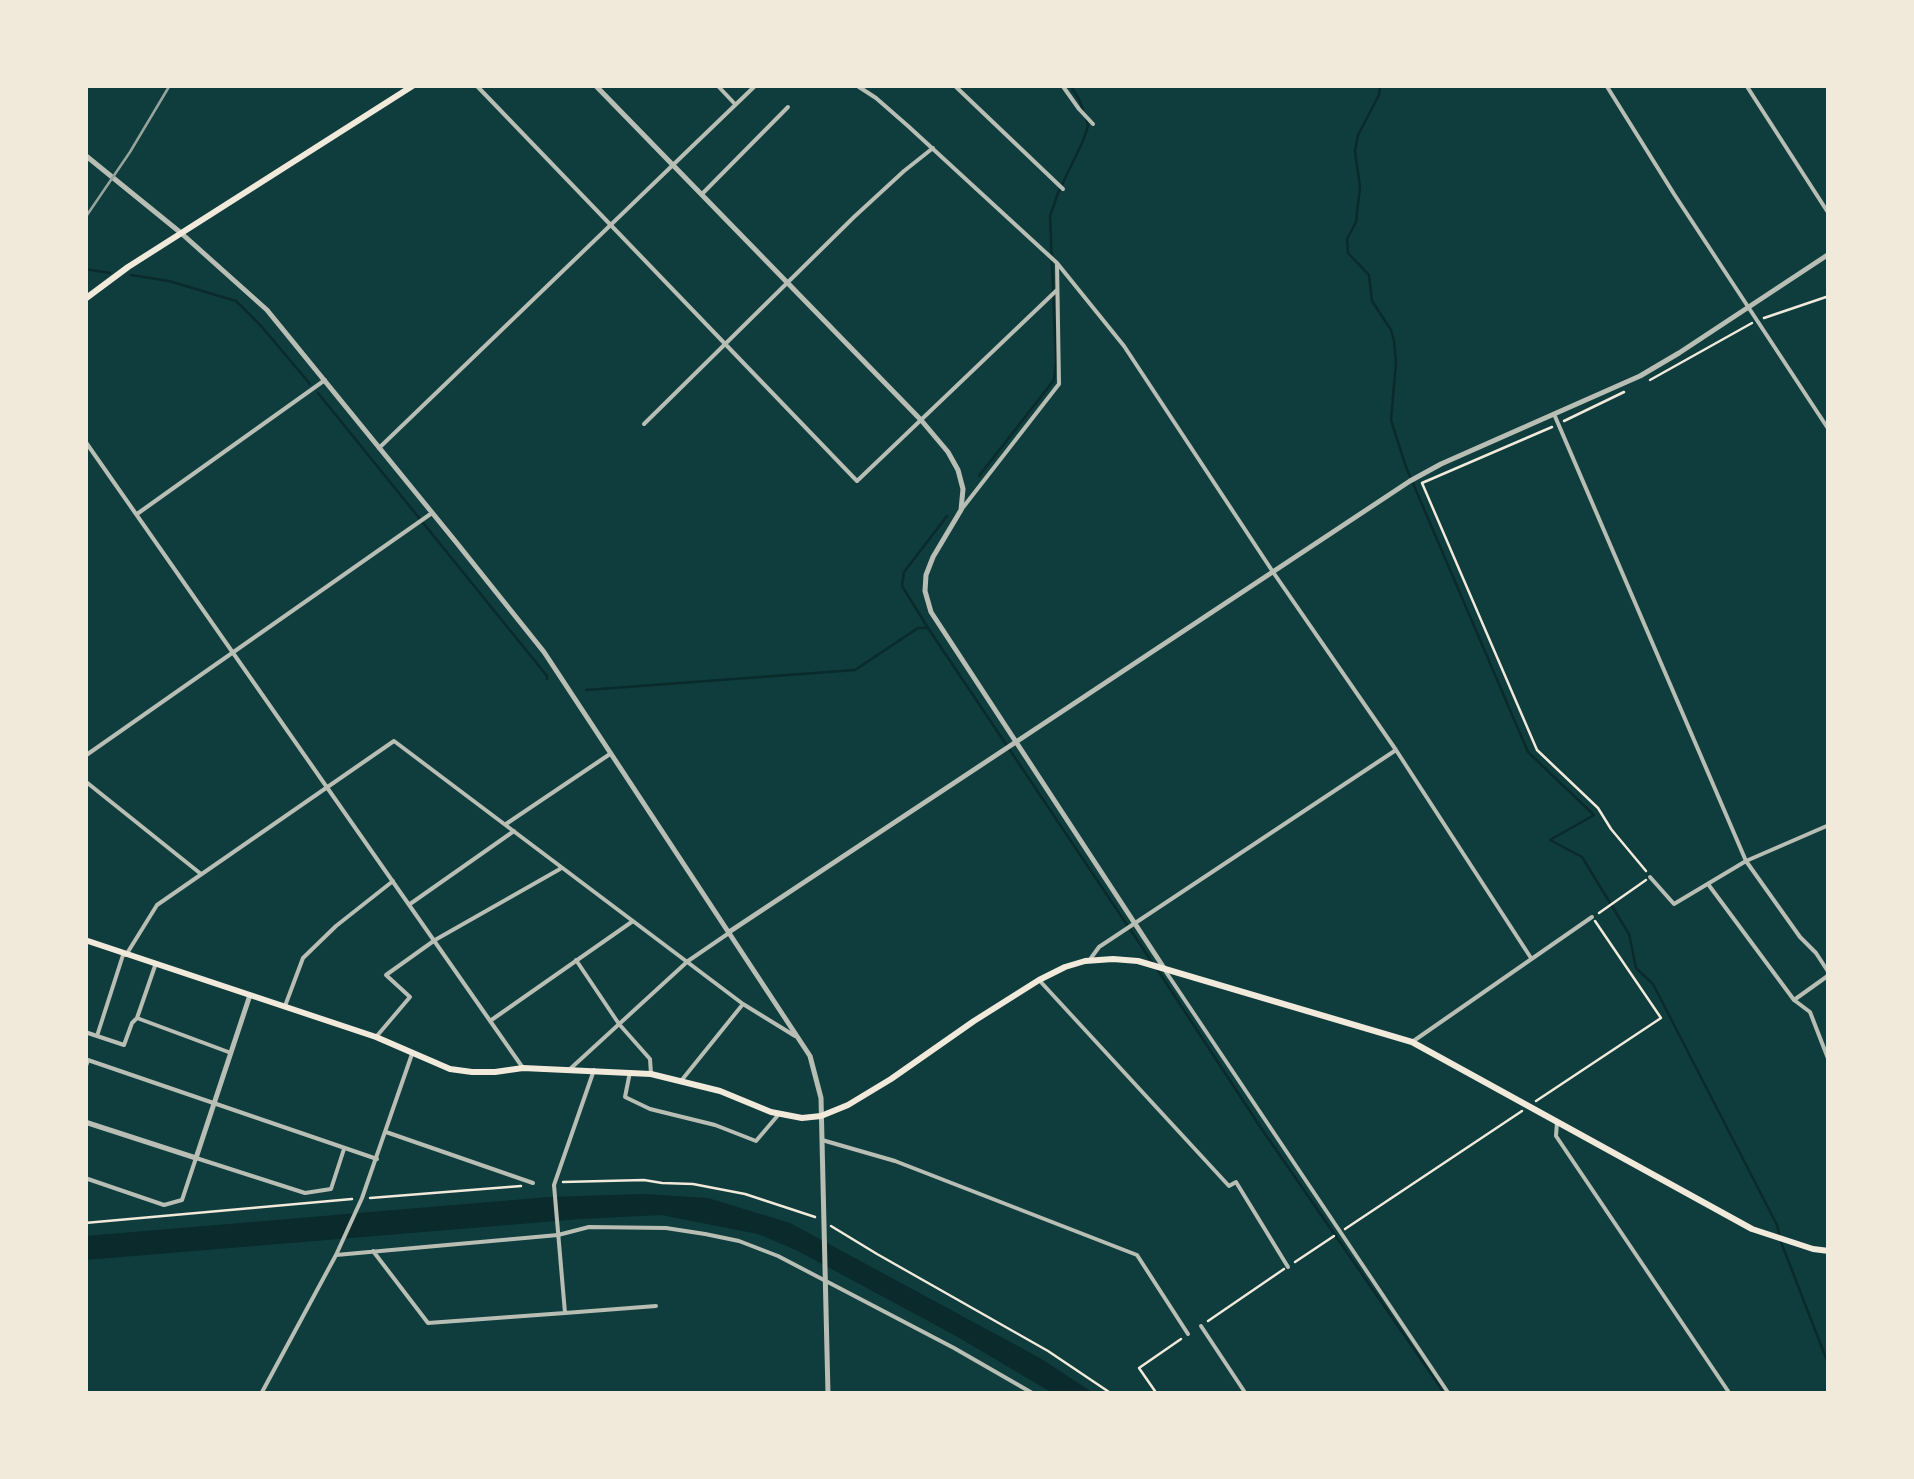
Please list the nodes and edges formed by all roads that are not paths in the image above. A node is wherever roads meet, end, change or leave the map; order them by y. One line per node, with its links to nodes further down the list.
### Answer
1 (414, 85): 21 (main road)
2 (476, 85): 20 (street)
3 (595, 85): 16 (street)
4 (717, 85): 11 (street)
5 (756, 85): 11 (street)
6 (856, 85): 14 (street)
7 (954, 85): 17 (street)
8 (1062, 85): 13 (street)
9 (1606, 85): 27 (street)
10 (1746, 85): 19 (street)
11 (736, 105): 16 (street)
12 (788, 107): 18 (street)
13 (1094, 124)
14 (933, 148): 23 (street); 24 (street)
15 (85, 154): 21 (street)
16 (673, 164): 18 (street); 20 (street)
17 (1063, 189)
18 (702, 194): 24 (street)
19 (1829, 214)
20 (611, 223): 28 (street); 35 (street)
21 (181, 233): 26 (main road); 29 (street)
22 (1829, 254): 27 (street)
23 (1057, 263): 25 (street); 39 (street)
24 (788, 283): 28 (street); 31 (street)
25 (1058, 290): 31 (street); 36 (street)
26 (85, 299)
27 (1748, 307): 30 (street); 33 (street)
28 (725, 342): 31 (street); 32 (street)
29 (325, 380): 35 (street); 38 (street)
30 (1554, 414): 39 (street); 50 (street)
31 (921, 420): 36 (street)
32 (644, 424)
33 (1829, 430)
34 (85, 441): 38 (street)
35 (380, 448): 37 (street)
36 (960, 510): 41 (street)
37 (432, 513): 40 (street); 43 (street)
38 (136, 515): 40 (street)
39 (1273, 572): 41 (street); 42 (street)
40 (232, 653): 44 (street); 46 (street)
41 (1016, 743): 59 (street); 60 (street)
42 (1396, 750): 59 (street); 64 (street)
43 (611, 753): 47 (street); 60 (street)
44 (85, 756)
45 (85, 781): 52 (street)
46 (327, 787): 47 (street); 52 (street); 54 (street)
47 (506, 824): 49 (street)
48 (1829, 825): 50 (street)
49 (514, 831): 51 (street); 56 (street)
50 (1746, 862): 55 (street); 70 (street)
51 (562, 868): 58 (street); 62 (street)
52 (201, 874): 63 (street)
53 (1650, 877): 55 (street)
54 (393, 881): 56 (street); 75 (street)
55 (1708, 884): 73 (street)
56 (410, 904): 62 (street)
57 (1592, 917): 64 (street)
58 (633, 921): 65 (street); 66 (street)
59 (1136, 923): 67 (street); 69 (street)
60 (730, 932): 66 (street); 82 (street)
61 (85, 940): 63 (main road)
62 (435, 940): 77 (street); 81 (street)
63 (125, 954): 68 (main road); 80 (street)
64 (1531, 958): 83 (street)
65 (576, 960): 77 (street); 78 (street)
66 (688, 961): 74 (street); 78 (street)
67 (1089, 961): 69 (main road); 71 (main road)
68 (156, 963): 72 (main road); 76 (street)
69 (1164, 968): 83 (main road); 121 (street)
70 (1829, 974): 73 (street)
71 (1039, 980): 97 (main road); 111 (street)
72 (250, 995): 75 (main road); 84 (street)
73 (1794, 1000): 87 (street)
74 (743, 1004): 82 (street); 94 (street)
75 (285, 1006): 81 (main road)
76 (136, 1018): 80 (street); 84 (street)
77 (490, 1021): 88 (street)
78 (619, 1024): 90 (street); 93 (street)
79 (85, 1032): 80 (street)
80 (98, 1036)
81 (376, 1037): 85 (main road)
82 (799, 1038): 97 (street)
83 (1412, 1042): 99 (main road)
84 (231, 1053): 95 (street)
85 (412, 1054): 88 (main road); 100 (street)
86 (87, 1059): 89 (street); 95 (street)
87 (1829, 1061)
88 (523, 1068): 90 (main road)
89 (85, 1070)
90 (570, 1070): 91 (main road)
91 (594, 1070): 92 (main road); 107 (street)
92 (630, 1072): 93 (main road); 96 (street)
93 (651, 1074): 94 (main road)
94 (681, 1081): 96 (main road)
95 (213, 1102): 102 (street); 103 (street)
96 (778, 1114): 97 (main road)
97 (821, 1116): 101 (street)
98 (85, 1122): 103 (street)
99 (1557, 1122): 108 (main road); 122 (street)
100 (386, 1132): 104 (street); 106 (street)
101 (822, 1140): 112 (street); 116 (street)
102 (344, 1149): 103 (street); 104 (street)
103 (196, 1158): 105 (street)
104 (376, 1158): 110 (street)
105 (85, 1178)
106 (533, 1182)
107 (558, 1234): 109 (street); 112 (street); 114 (street)
108 (1829, 1250)
109 (373, 1251): 110 (street); 114 (street)
110 (336, 1255): 117 (street)
111 (1288, 1267)
112 (826, 1281): 118 (street); 119 (street)
113 (656, 1306): 114 (street)
114 (565, 1313)
115 (1201, 1326): 120 (street)
116 (1188, 1334)
117 (261, 1394)
118 (828, 1394)
119 (1034, 1394)
120 (1246, 1394)
121 (1449, 1394)
122 (1730, 1394)

